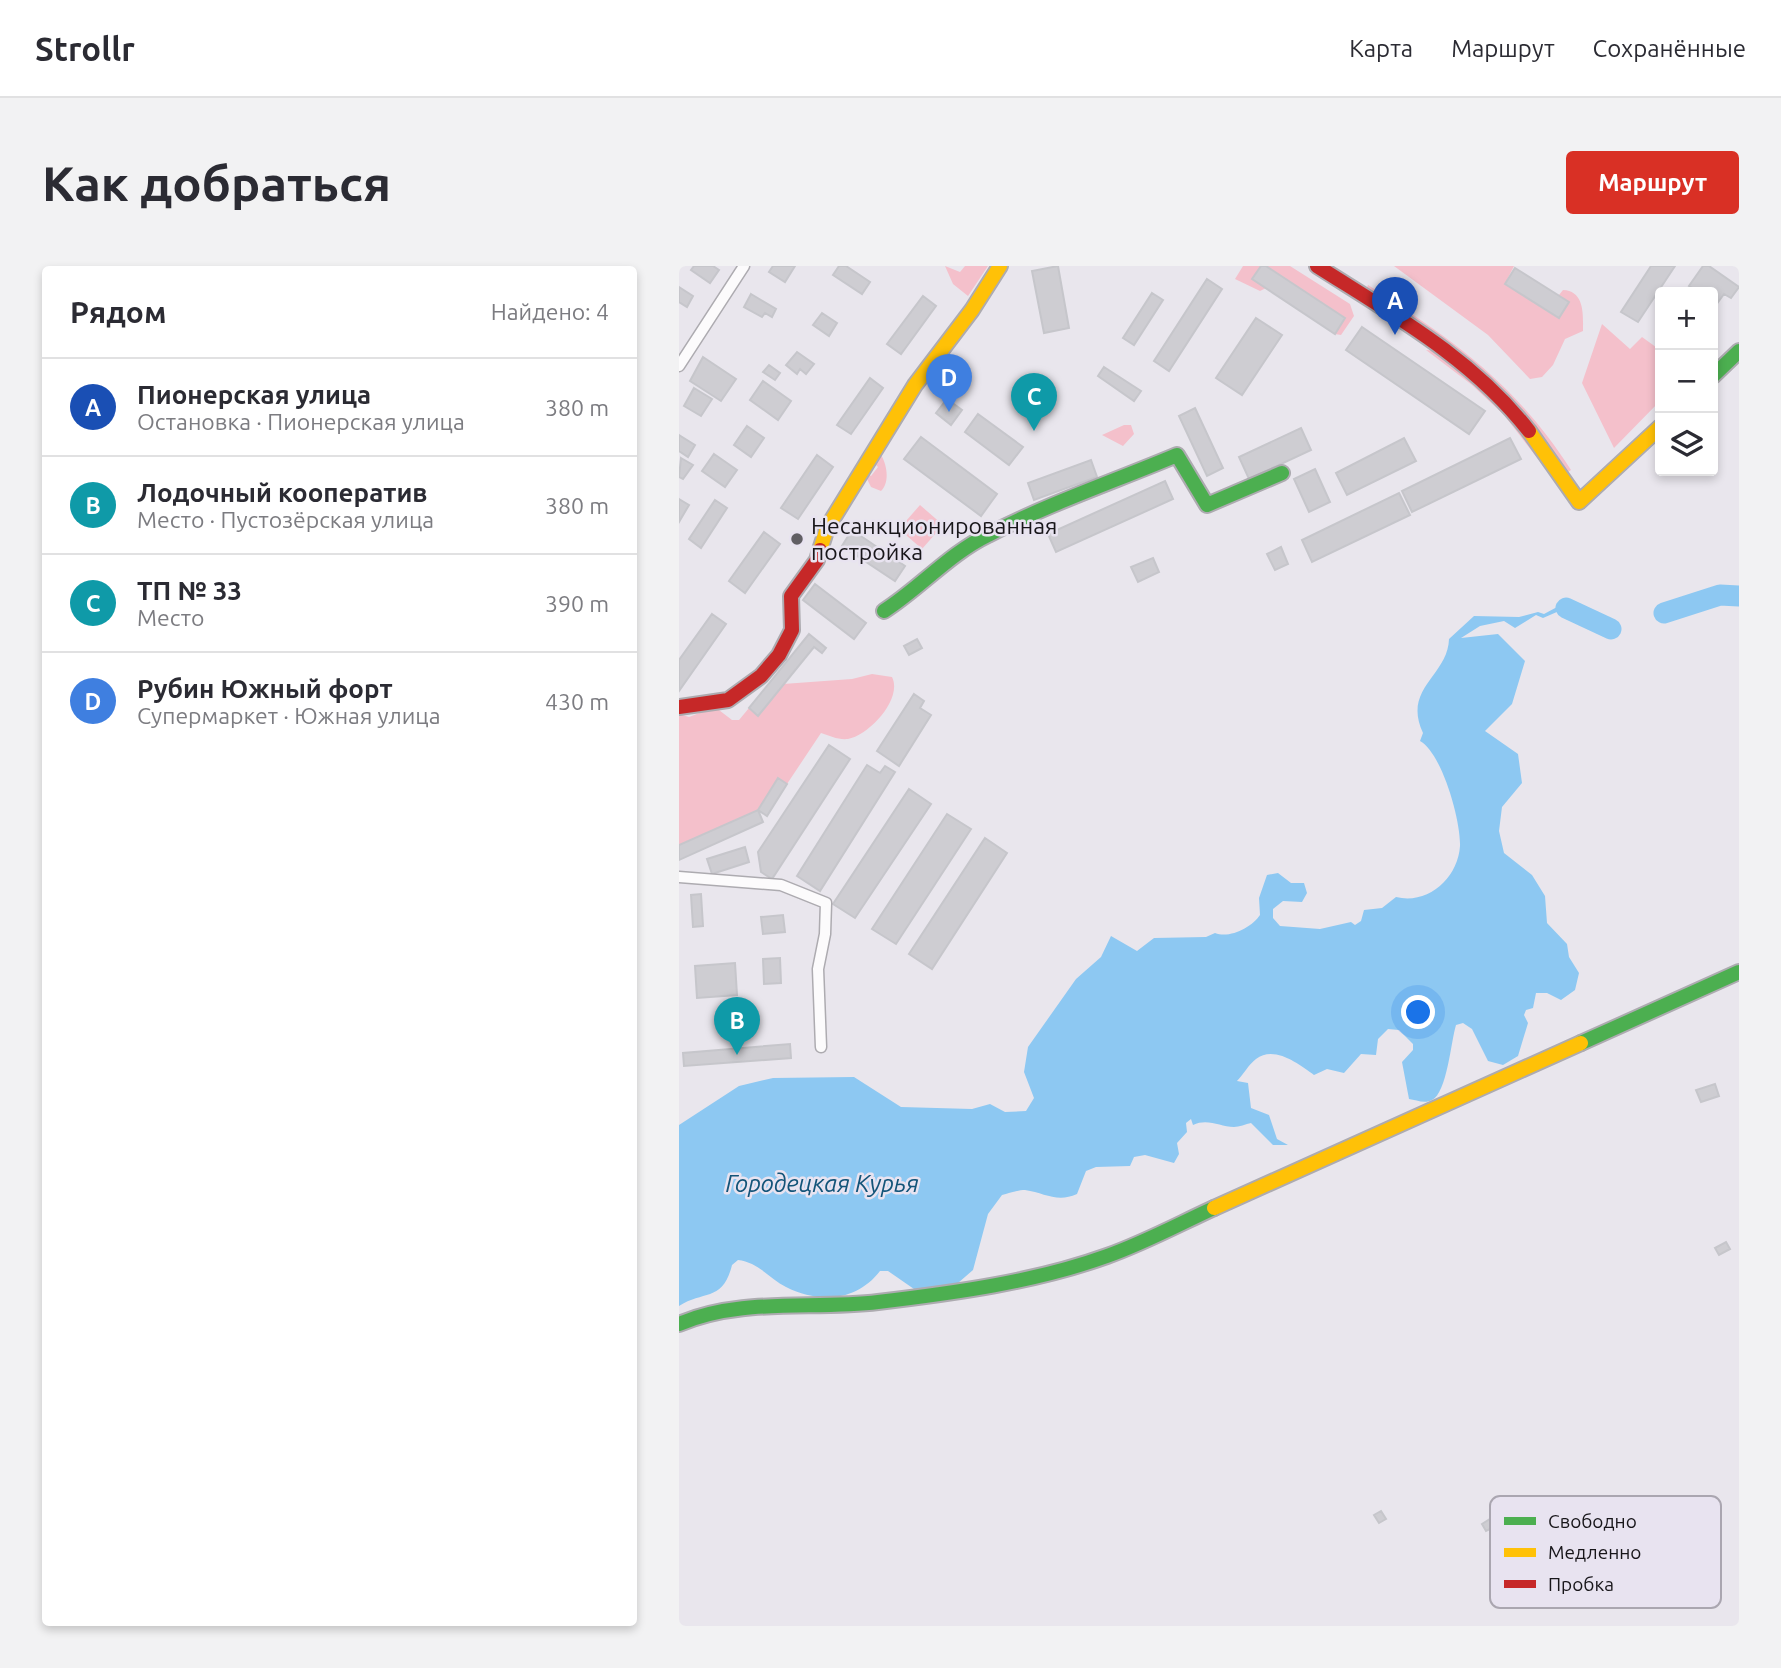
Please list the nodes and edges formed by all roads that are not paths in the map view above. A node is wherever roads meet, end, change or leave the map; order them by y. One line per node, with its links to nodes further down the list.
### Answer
1 (744, 266): 5 (street)
2 (1000, 266): 10 (street)
3 (1317, 266): 7 (street)
4 (1739, 351): 6 (street)
5 (679, 366)
6 (1718, 371)
7 (1655, 432)
8 (1282, 473): 9 (street)
9 (884, 611)
10 (679, 707)
11 (679, 877): 13 (street)
12 (1739, 972): 14 (street)
13 (821, 1047)
14 (679, 1324)

